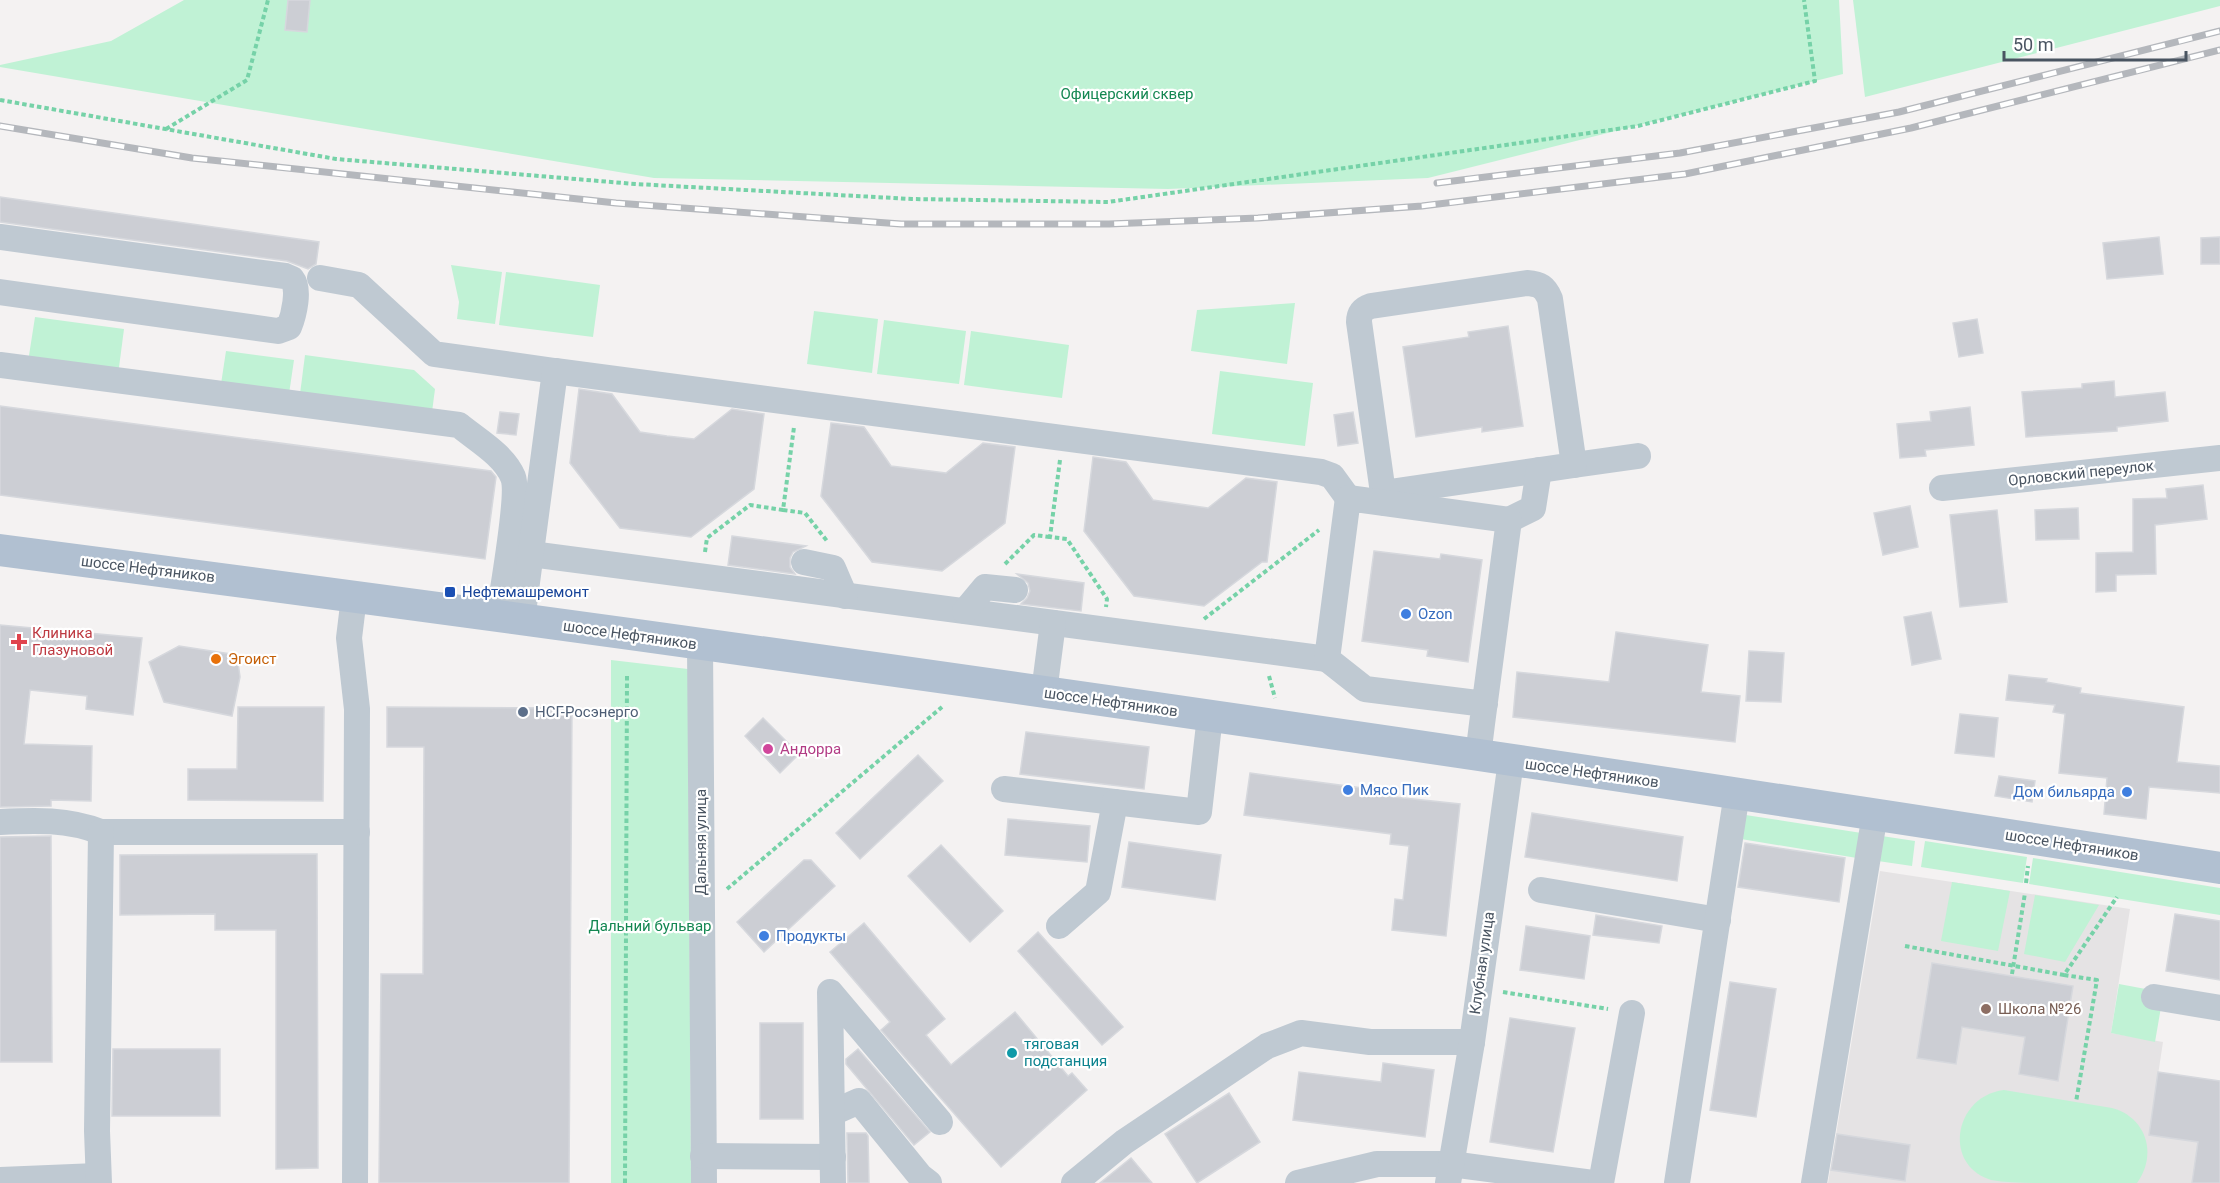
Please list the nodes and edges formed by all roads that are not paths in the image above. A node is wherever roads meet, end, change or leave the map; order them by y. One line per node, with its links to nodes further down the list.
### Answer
1 (0, 237): 3 (street)
2 (320, 278): 5 (street)
3 (0, 292)
4 (0, 365): 21 (street)
5 (555, 371): 12 (street); 15 (street)
6 (1638, 456): 8 (street)
7 (2220, 458): 10 (street, Орловский переулок)
8 (1574, 465): 9 (street); 11 (street)
9 (1539, 470): 11 (street); 13 (street)
10 (1942, 488)
11 (1384, 498): 12 (street); 13 (street)
12 (1347, 504): 24 (street)
13 (1509, 520): 26 (street)
14 (0, 550): 19 (main road, шоссе Нефтяников)
15 (531, 554): 18 (street); 21 (street)
16 (815, 563): 18 (street)
17 (1003, 588): 20 (street)
18 (845, 596): 20 (street)
19 (354, 597): 21 (main road, шоссе Нефтяников); 36 (street)
20 (965, 611): 22 (street)
21 (511, 618): 23 (main road, шоссе Нефтяников)
22 (1053, 623): 24 (street); 25 (street)
23 (700, 645): 25 (main road, шоссе Нефтяников); 47 (street, Дальняя улица)
24 (1327, 659): 26 (street)
25 (1044, 693): 27 (main road, шоссе Нефтяников)
26 (1485, 704): 28 (street)
27 (1210, 716): 28 (main road, шоссе Нефтяников); 32 (street)
28 (1478, 756): 29 (main road, шоссе Нефтяников)
29 (1510, 761): 31 (main road, шоссе Нефтяников); 44 (street, Клубная улица)
30 (1004, 789): 32 (street)
31 (1737, 793): 33 (main road, шоссе Нефтяников); 39 (street)
32 (1115, 802): 40 (street)
33 (1875, 814): 37 (main road, шоссе Нефтяников); 61 (street)
34 (0, 822): 35 (street)
35 (101, 832): 36 (street); 51 (street)
36 (357, 832): 52 (street)
37 (2220, 868)
38 (1541, 890): 39 (street)
39 (1718, 921): 60 (street)
40 (1059, 926)
41 (2154, 997): 42 (street)
42 (2220, 1008)
43 (1632, 1012): 59 (street)
44 (1472, 1042): 49 (street, Клубная улица); 56 (street)
45 (832, 1113): 46 (street); 48 (street); 55 (street)
46 (940, 1122)
47 (704, 1156): 48 (street); 53 (street, Дальняя улица)
48 (832, 1157): 54 (street)
49 (1450, 1173): 57 (street); 58 (street)
50 (0, 1180): 51 (street)
51 (87, 1180)
52 (354, 1183)
53 (704, 1183)
54 (833, 1183)
55 (929, 1183)
56 (1074, 1183)
57 (1299, 1183)
58 (1593, 1183)
59 (1601, 1183)
60 (1677, 1183)
61 (1814, 1183)

